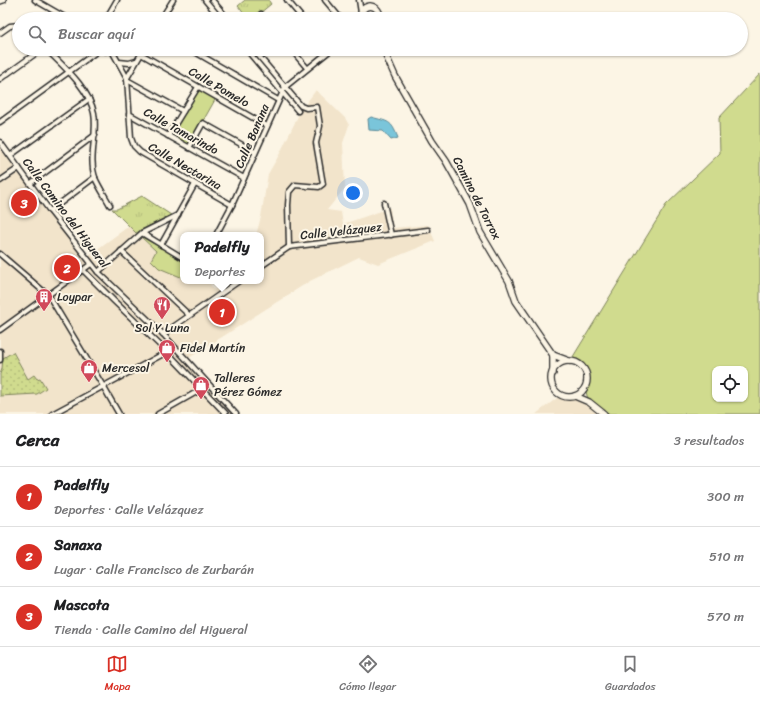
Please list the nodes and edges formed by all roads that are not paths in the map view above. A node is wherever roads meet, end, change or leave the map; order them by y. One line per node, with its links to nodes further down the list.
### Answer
1 (3, 0): 11 (street)
2 (35, 0): 13 (street)
3 (117, 0): 14 (street)
4 (173, 0): 15 (street)
5 (205, 0): 16 (street)
6 (212, 0): 17 (street)
7 (287, 0): 18 (street)
8 (326, 0): 19 (street)
9 (359, 0): 20 (street)
10 (363, 0): 12 (street)
11 (0, 1)
12 (368, 4): 21 (street)
13 (56, 12)
14 (110, 12)
15 (165, 12)
16 (215, 12)
17 (222, 12)
18 (297, 12)
19 (335, 12)
20 (360, 12)
21 (379, 12)
22 (12, 26): 23 (street)
23 (0, 33)
24 (32, 56): 40 (street)
25 (53, 56): 39 (street)
26 (90, 56): 39 (street)
27 (115, 56): 37 (street, Calle Nectarina)
28 (140, 56): 36 (street)
29 (144, 56): 42 (street, Calle Pomelo)
30 (202, 56): 46 (street)
31 (252, 56): 44 (street)
32 (259, 56): 43 (street)
33 (297, 56): 38 (street)
34 (322, 56): 38 (street, Calle Banana)
35 (386, 56): 89 (street, Camino de Torrox)
36 (137, 60): 37 (street); 41 (street)
37 (119, 62): 41 (street, Calle Nectarina)
38 (307, 68): 43 (street, Calle Banana)
39 (69, 71): 45 (street); 50 (street)
40 (0, 79)
41 (127, 79): 47 (street); 49 (street, Calle Nectarina)
42 (198, 87): 47 (street); 51 (street, Calle Pomelo)
43 (285, 87): 44 (street, Calle Banana); 74 (street)
44 (282, 92): 46 (street, Calle Banana); 48 (street)
45 (89, 99): 52 (street); 57 (street)
46 (278, 100): 51 (street, Calle Banana)
47 (183, 111): 53 (street)
48 (298, 111)
49 (129, 114): 53 (street, Calle Tamarindo); 63 (street, Calle Nectarina)
50 (0, 122)
51 (267, 126): 56 (street, Calle Banana)
52 (95, 135): 59 (street); 62 (street)
53 (168, 136): 55 (street, Calle Tamarindo)
54 (0, 142): 57 (street, Calle Camino del Higueral)
55 (189, 148): 56 (street); 60 (street, Calle Tamarindo)
56 (255, 152): 60 (street, Calle Banana)
57 (11, 155): 58 (street, Calle Camino del Higueral)
58 (19, 168): 61 (street); 62 (street, Calle Camino del Higueral)
59 (95, 177): 65 (street); 67 (street)
60 (244, 178): 66 (street, Calle Banana)
61 (0, 181)
62 (31, 183): 67 (street, Calle Camino del Higueral)
63 (195, 184): 66 (street, Calle Nectarina); 68 (street)
64 (384, 203): 72 (street)
65 (110, 205)
66 (232, 205): 70 (street, Calle Banana)
67 (50, 211): 78 (street, Calle Camino del Higueral)
68 (178, 216): 71 (street); 73 (street)
69 (428, 230): 72 (street, Calle Velázquez)
70 (218, 232)
71 (142, 233): 73 (street); 75 (street)
72 (391, 235): 74 (street, Calle Velázquez)
73 (161, 245): 77 (street)
74 (289, 247): 79 (street, Calle Velázquez)
75 (121, 252): 81 (street); 84 (street)
76 (0, 254): 83 (street)
77 (180, 256)
78 (91, 264): 80 (street); 81 (street, Calle Camino del Higueral)
79 (264, 264)
80 (84, 270): 83 (street); 88 (street, Calle Camino del Higueral)
81 (98, 272): 86 (street, Calle Camino del Higueral)
82 (235, 284): 84 (street)
83 (49, 296): 85 (street); 94 (street)
84 (189, 315): 86 (street)
85 (0, 330)
86 (163, 334): 93 (street, Calle Camino del Higueral)
87 (0, 351): 90 (street)
88 (167, 352): 94 (street); 96 (street, Calle Camino del Higueral)
89 (553, 355): 91 (street); 92 (street)
90 (0, 360)
91 (570, 361): 92 (street); 95 (street)
92 (553, 373): 97 (street)
93 (209, 385): 96 (street); 103 (street, Calle Camino del Higueral)
94 (103, 386): 99 (street); 100 (street)
95 (585, 388): 97 (street); 98 (street)
96 (203, 390): 101 (street); 102 (street, Calle Camino del Higueral)
97 (575, 396): 98 (street)
98 (589, 402): 104 (street)
99 (52, 414)
100 (119, 414)
101 (158, 414)
102 (226, 414)
103 (236, 414)
104 (604, 414)

